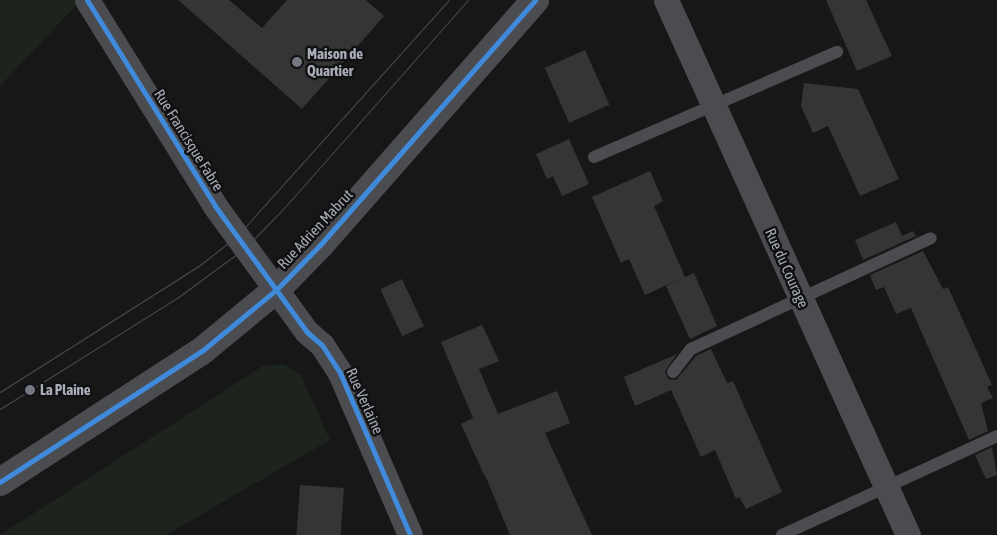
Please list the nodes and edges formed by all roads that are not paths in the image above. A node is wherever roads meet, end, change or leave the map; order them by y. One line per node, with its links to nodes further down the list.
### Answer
1 (87, 0): 8 (street, Rue Francisque Fabre)
2 (535, 0): 8 (street, Rue Adrien Mabrut)
3 (666, 0): 5 (street, Rue du Courage)
4 (837, 52): 5 (lane)
5 (714, 105): 6 (lane); 9 (street, Rue du Courage)
6 (594, 157)
7 (931, 238): 9 (lane)
8 (277, 289): 12 (street, Rue Adrien Mabrut); 14 (street, Rue Verlaine)
9 (801, 298): 10 (lane); 13 (street, Rue du Courage)
10 (674, 372)
11 (997, 436): 13 (lane)
12 (0, 482)
13 (886, 486): 15 (lane); 16 (street, Rue du Courage)
14 (406, 532)
15 (782, 535)
16 (908, 535)

